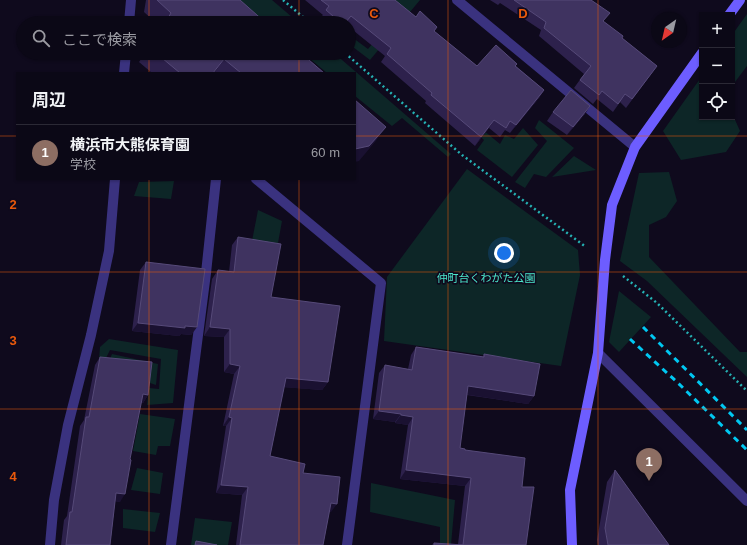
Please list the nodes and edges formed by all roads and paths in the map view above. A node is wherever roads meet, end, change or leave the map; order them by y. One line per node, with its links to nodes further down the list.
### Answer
1 (131, 0): 6 (street)
2 (283, 0): 7 (path)
3 (457, 0): 12 (street)
4 (739, 1): 5 (street)
5 (731, 12)
6 (130, 16)
7 (302, 16)
8 (699, 57): 12 (street)
9 (125, 60): 11 (street)
10 (353, 60): 16 (path)
11 (124, 72)
12 (635, 147): 16 (street)
13 (115, 180): 20 (street)
14 (216, 180): 21 (street)
15 (257, 180): 22 (street)
16 (604, 260): 17 (street); 18 (path)
17 (598, 353): 19 (street); 23 (street)
18 (747, 391)
19 (747, 501)
20 (50, 545)
21 (171, 545)
22 (347, 545)
23 (572, 545)

